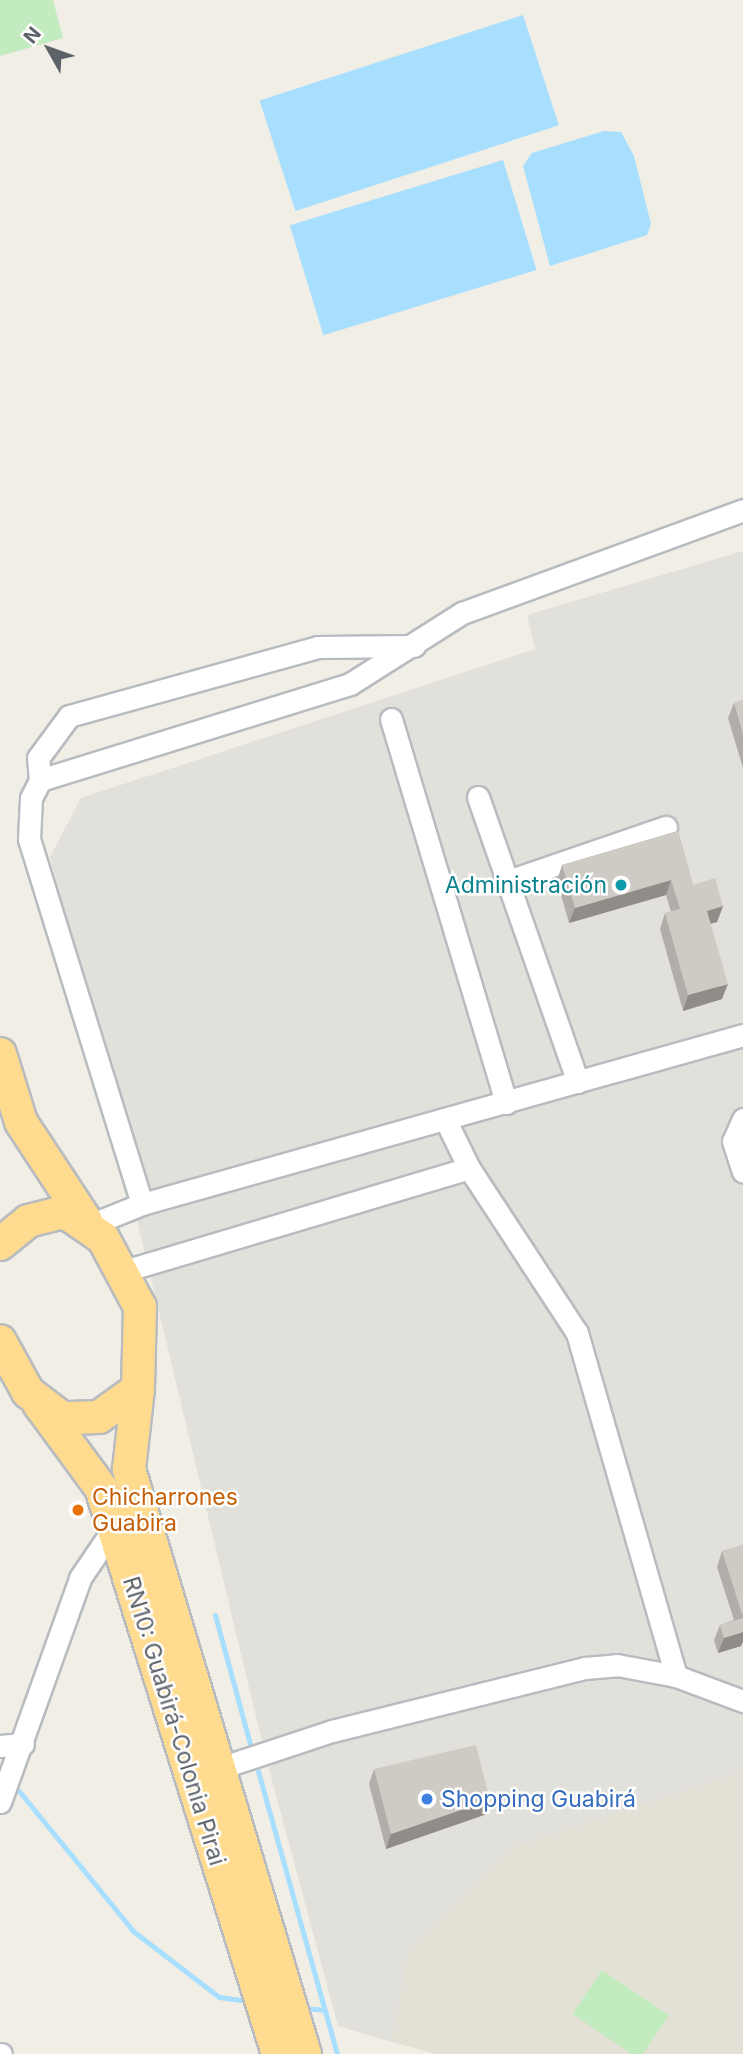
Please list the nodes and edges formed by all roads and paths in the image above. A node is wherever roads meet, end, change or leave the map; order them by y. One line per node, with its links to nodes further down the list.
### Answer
1 (743, 510): 2 (street)
2 (416, 646): 4 (street); 4 (street)
3 (391, 719): 11 (street)
4 (40, 780): 16 (street)
5 (478, 797): 7 (street)
6 (666, 827): 7 (street)
7 (508, 881): 10 (street)
8 (743, 1035): 10 (street)
9 (0, 1054): 19 (highway)
10 (578, 1082): 11 (street)
11 (506, 1102): 12 (street)
12 (445, 1119): 14 (street); 16 (street)
13 (743, 1119): 15 (street)
14 (469, 1168): 21 (street); 26 (street)
15 (743, 1171)
16 (142, 1204): 19 (street)
17 (0, 1209): 18 (highway)
18 (0, 1220)
19 (88, 1223): 20 (highway); 21 (highway, RN10: Guabirá-Colonia Pirai)
20 (0, 1244)
21 (124, 1271): 23 (highway, RN10: Guabirá-Colonia Pirai)
22 (1, 1347): 24 (highway, RN10: Guabirá-Colonia Pirai)
23 (138, 1389): 24 (highway); 30 (highway, RN10: Guabirá-Colonia Pirai)
24 (39, 1404): 25 (highway, RN10: Guabirá-Colonia Pirai)
25 (114, 1528): 28 (street); 32 (highway, RN10: Guabirá-Colonia Pirai)
26 (676, 1676): 27 (street); 30 (street)
27 (743, 1701)
28 (23, 1744): 29 (street); 31 (street)
29 (0, 1746)
30 (220, 1768): 33 (highway, RN10: Guabirá-Colonia Pirai)
31 (0, 1802)
32 (278, 2054)
33 (305, 2054)

